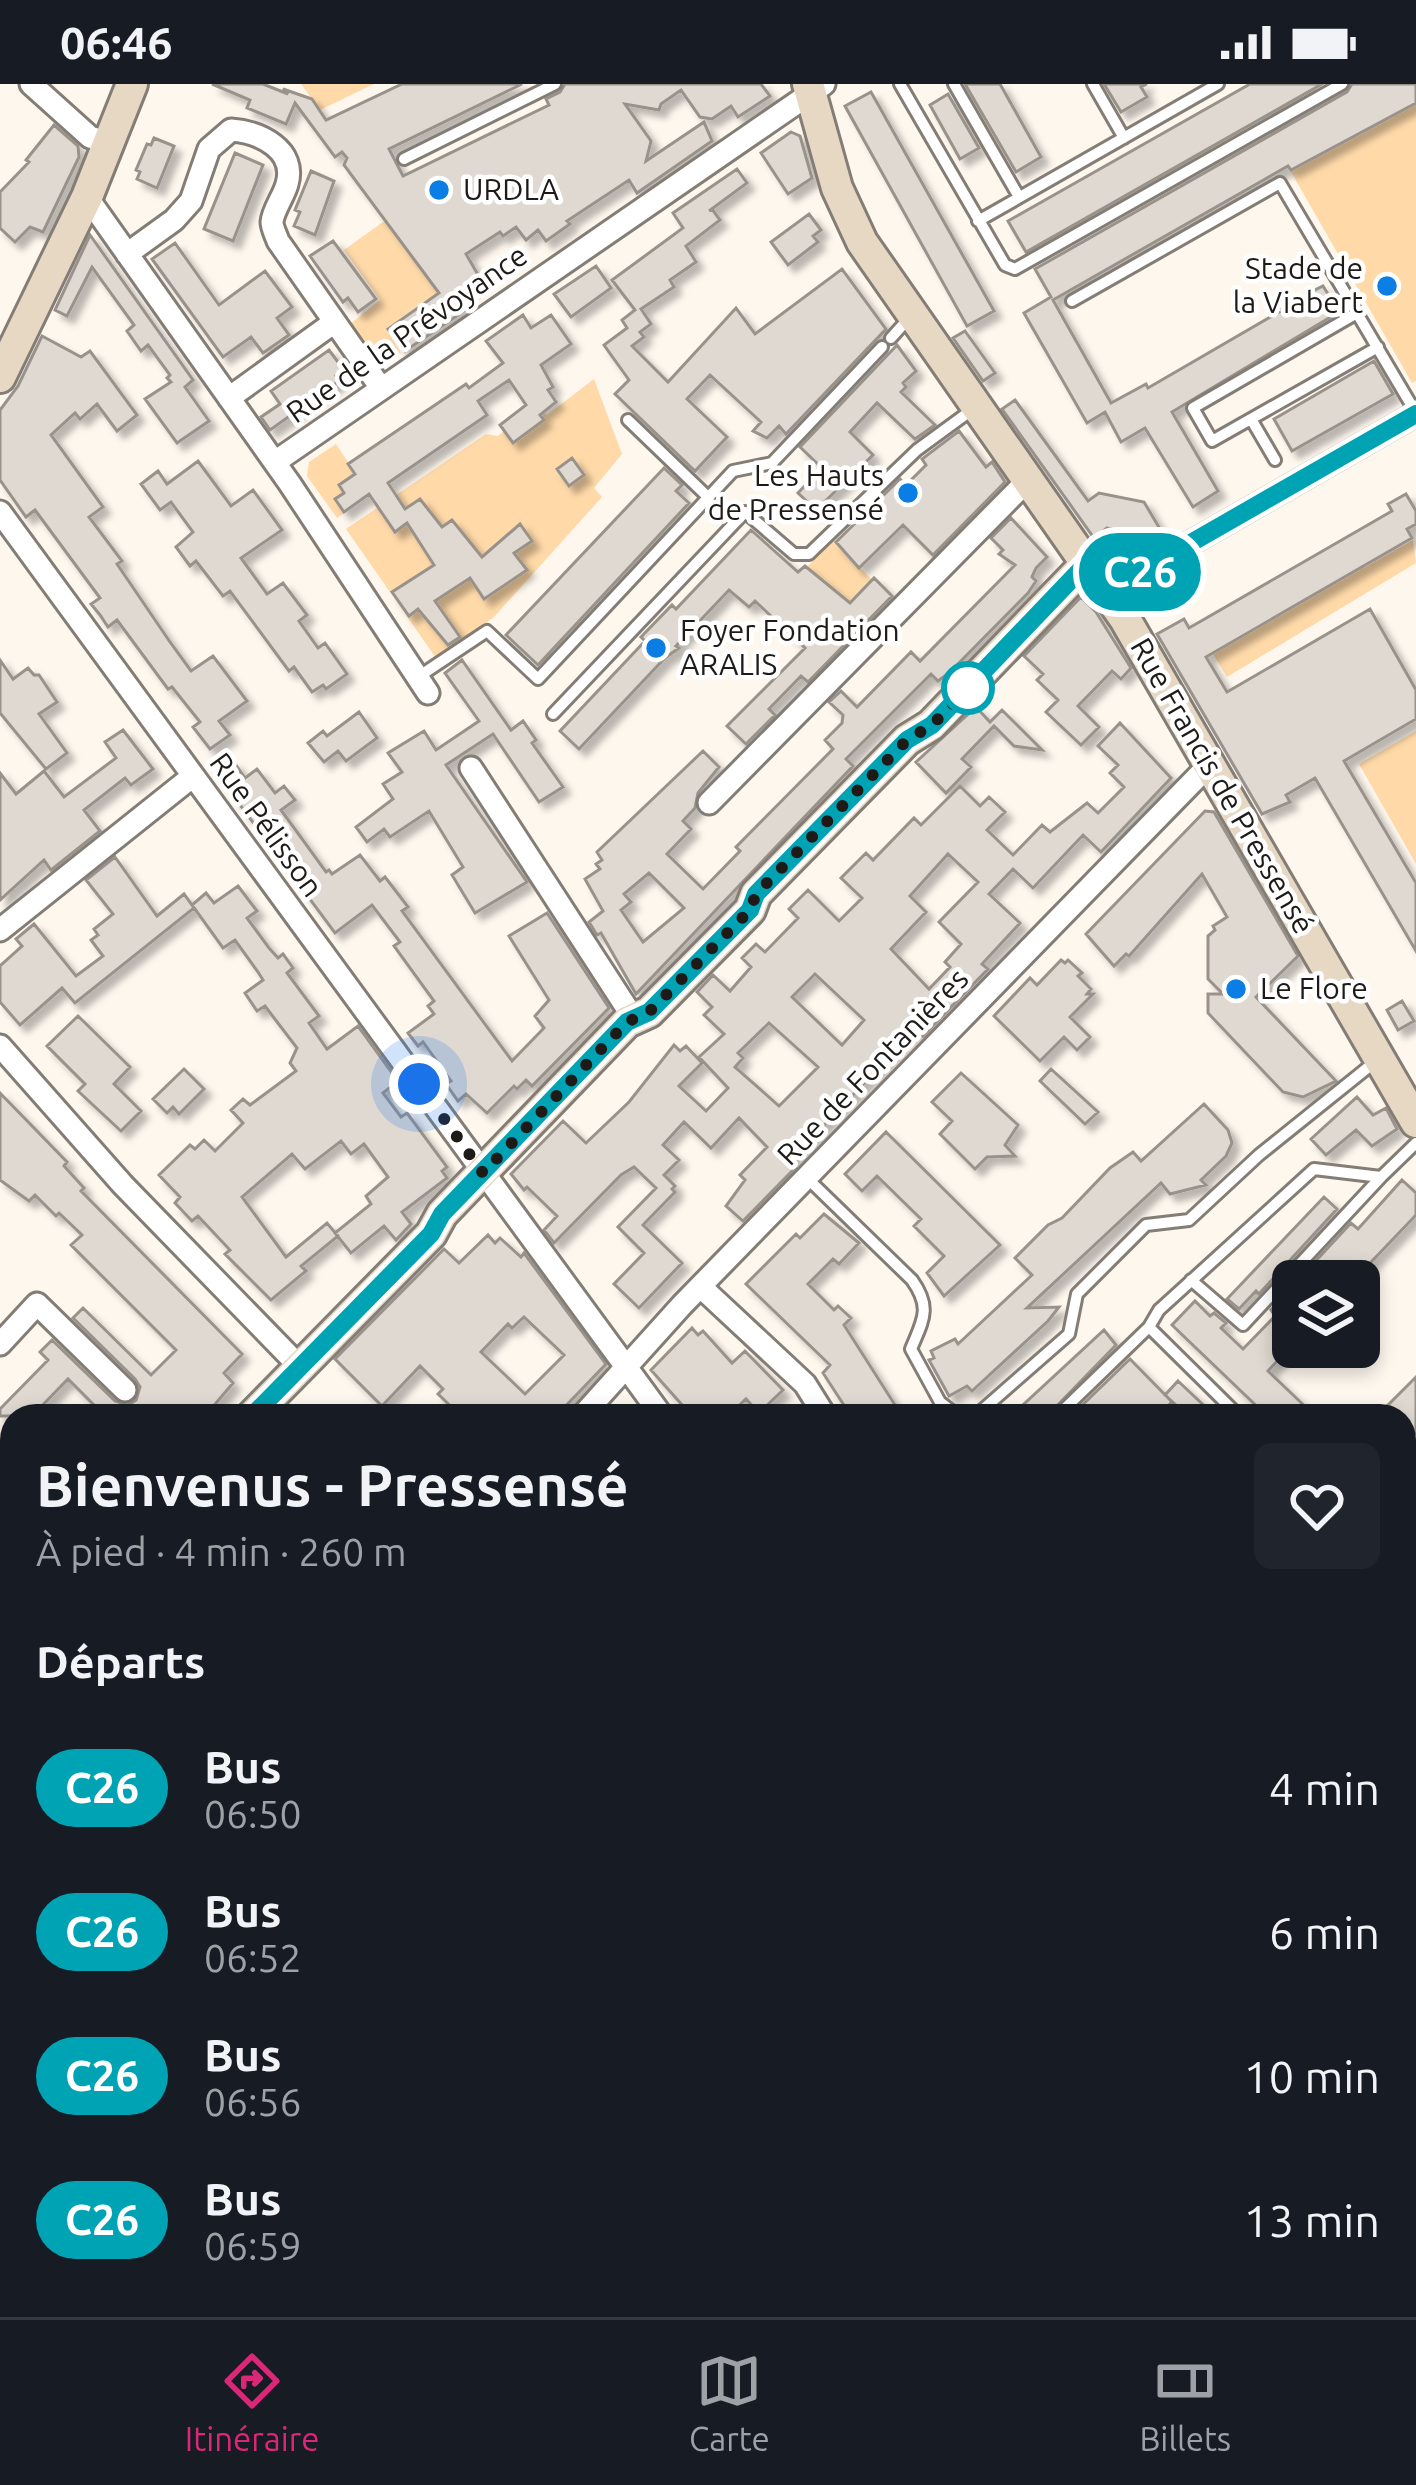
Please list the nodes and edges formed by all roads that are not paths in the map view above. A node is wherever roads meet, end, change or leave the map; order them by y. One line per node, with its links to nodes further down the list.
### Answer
1 (31, 84): 11 (street)
2 (132, 84): 11 (street)
3 (554, 84): 12 (lane)
4 (900, 84): 15 (lane)
5 (954, 84): 14 (lane)
6 (1093, 84): 10 (lane)
7 (1218, 84): 10 (lane)
8 (1342, 84): 15 (lane)
9 (814, 87): 20 (street, Rue Francis de Pressensé); 23 (street, Rue de la Prévoyance)
10 (1124, 138): 14 (lane)
11 (109, 143): 13 (street)
12 (404, 159)
13 (88, 197): 16 (street); 22 (street)
14 (1019, 197): 15 (lane)
15 (978, 221)
16 (128, 254): 19 (street); 24 (street)
17 (1072, 301): 18 (lane)
18 (1358, 313): 21 (lane); 26 (lane)
19 (333, 322): 23 (street); 24 (street)
20 (895, 334): 25 (street, Rue Francis de Pressensé); 32 (lane)
21 (1378, 347): 26 (lane); 28 (lane)
22 (0, 376)
23 (381, 388): 30 (street, Rue de la Prévoyance)
24 (229, 398): 30 (street)
25 (975, 407): 31 (street, Rue Francis de Pressensé); 37 (lane)
26 (1250, 419): 29 (lane)
27 (628, 420): 32 (lane)
28 (1413, 422): 35 (street)
29 (1275, 460)
30 (275, 462): 36 (street)
31 (1027, 482): 34 (street, Rue Francis de Pressensé); 41 (street)
32 (709, 498): 36 (lane)
33 (0, 512): 40 (street, Rue Pélisson)
34 (1087, 563): 35 (street, Rue Francis de Pressensé); 43 (street)
35 (1107, 591): 38 (street, Rue Francis de Pressensé)
36 (423, 685)
37 (553, 714)
38 (1210, 764): 45 (street, Rue Francis de Pressensé); 49 (street, Rue de Fontanières)
39 (471, 769): 43 (street)
40 (194, 776): 42 (street); 48 (street, Rue Pélisson)
41 (710, 803)
42 (0, 930)
43 (634, 1019): 48 (street)
44 (0, 1046): 55 (street)
45 (1379, 1058): 46 (street, Rue Francis de Pressensé); 63 (lane)
46 (1416, 1122)
47 (1416, 1143): 50 (lane)
48 (483, 1173): 55 (street); 56 (street, Rue Pélisson)
49 (807, 1178): 52 (street, Rue de Fontanières); 62 (lane)
50 (1381, 1178): 51 (lane); 51 (lane)
51 (1190, 1280): 53 (lane)
52 (701, 1287): 56 (street, Rue de Fontanières); 61 (street)
53 (1149, 1327): 64 (lane); 65 (lane)
54 (0, 1343): 57 (street)
55 (300, 1367): 58 (street)
56 (628, 1368): 59 (street, Rue de Fontanières); 60 (street, Rue Pélisson)
57 (125, 1390)
58 (264, 1404)
59 (594, 1404)
60 (654, 1404)
61 (818, 1404)
62 (943, 1404)
63 (989, 1404)
64 (1069, 1404)
65 (1227, 1404)

